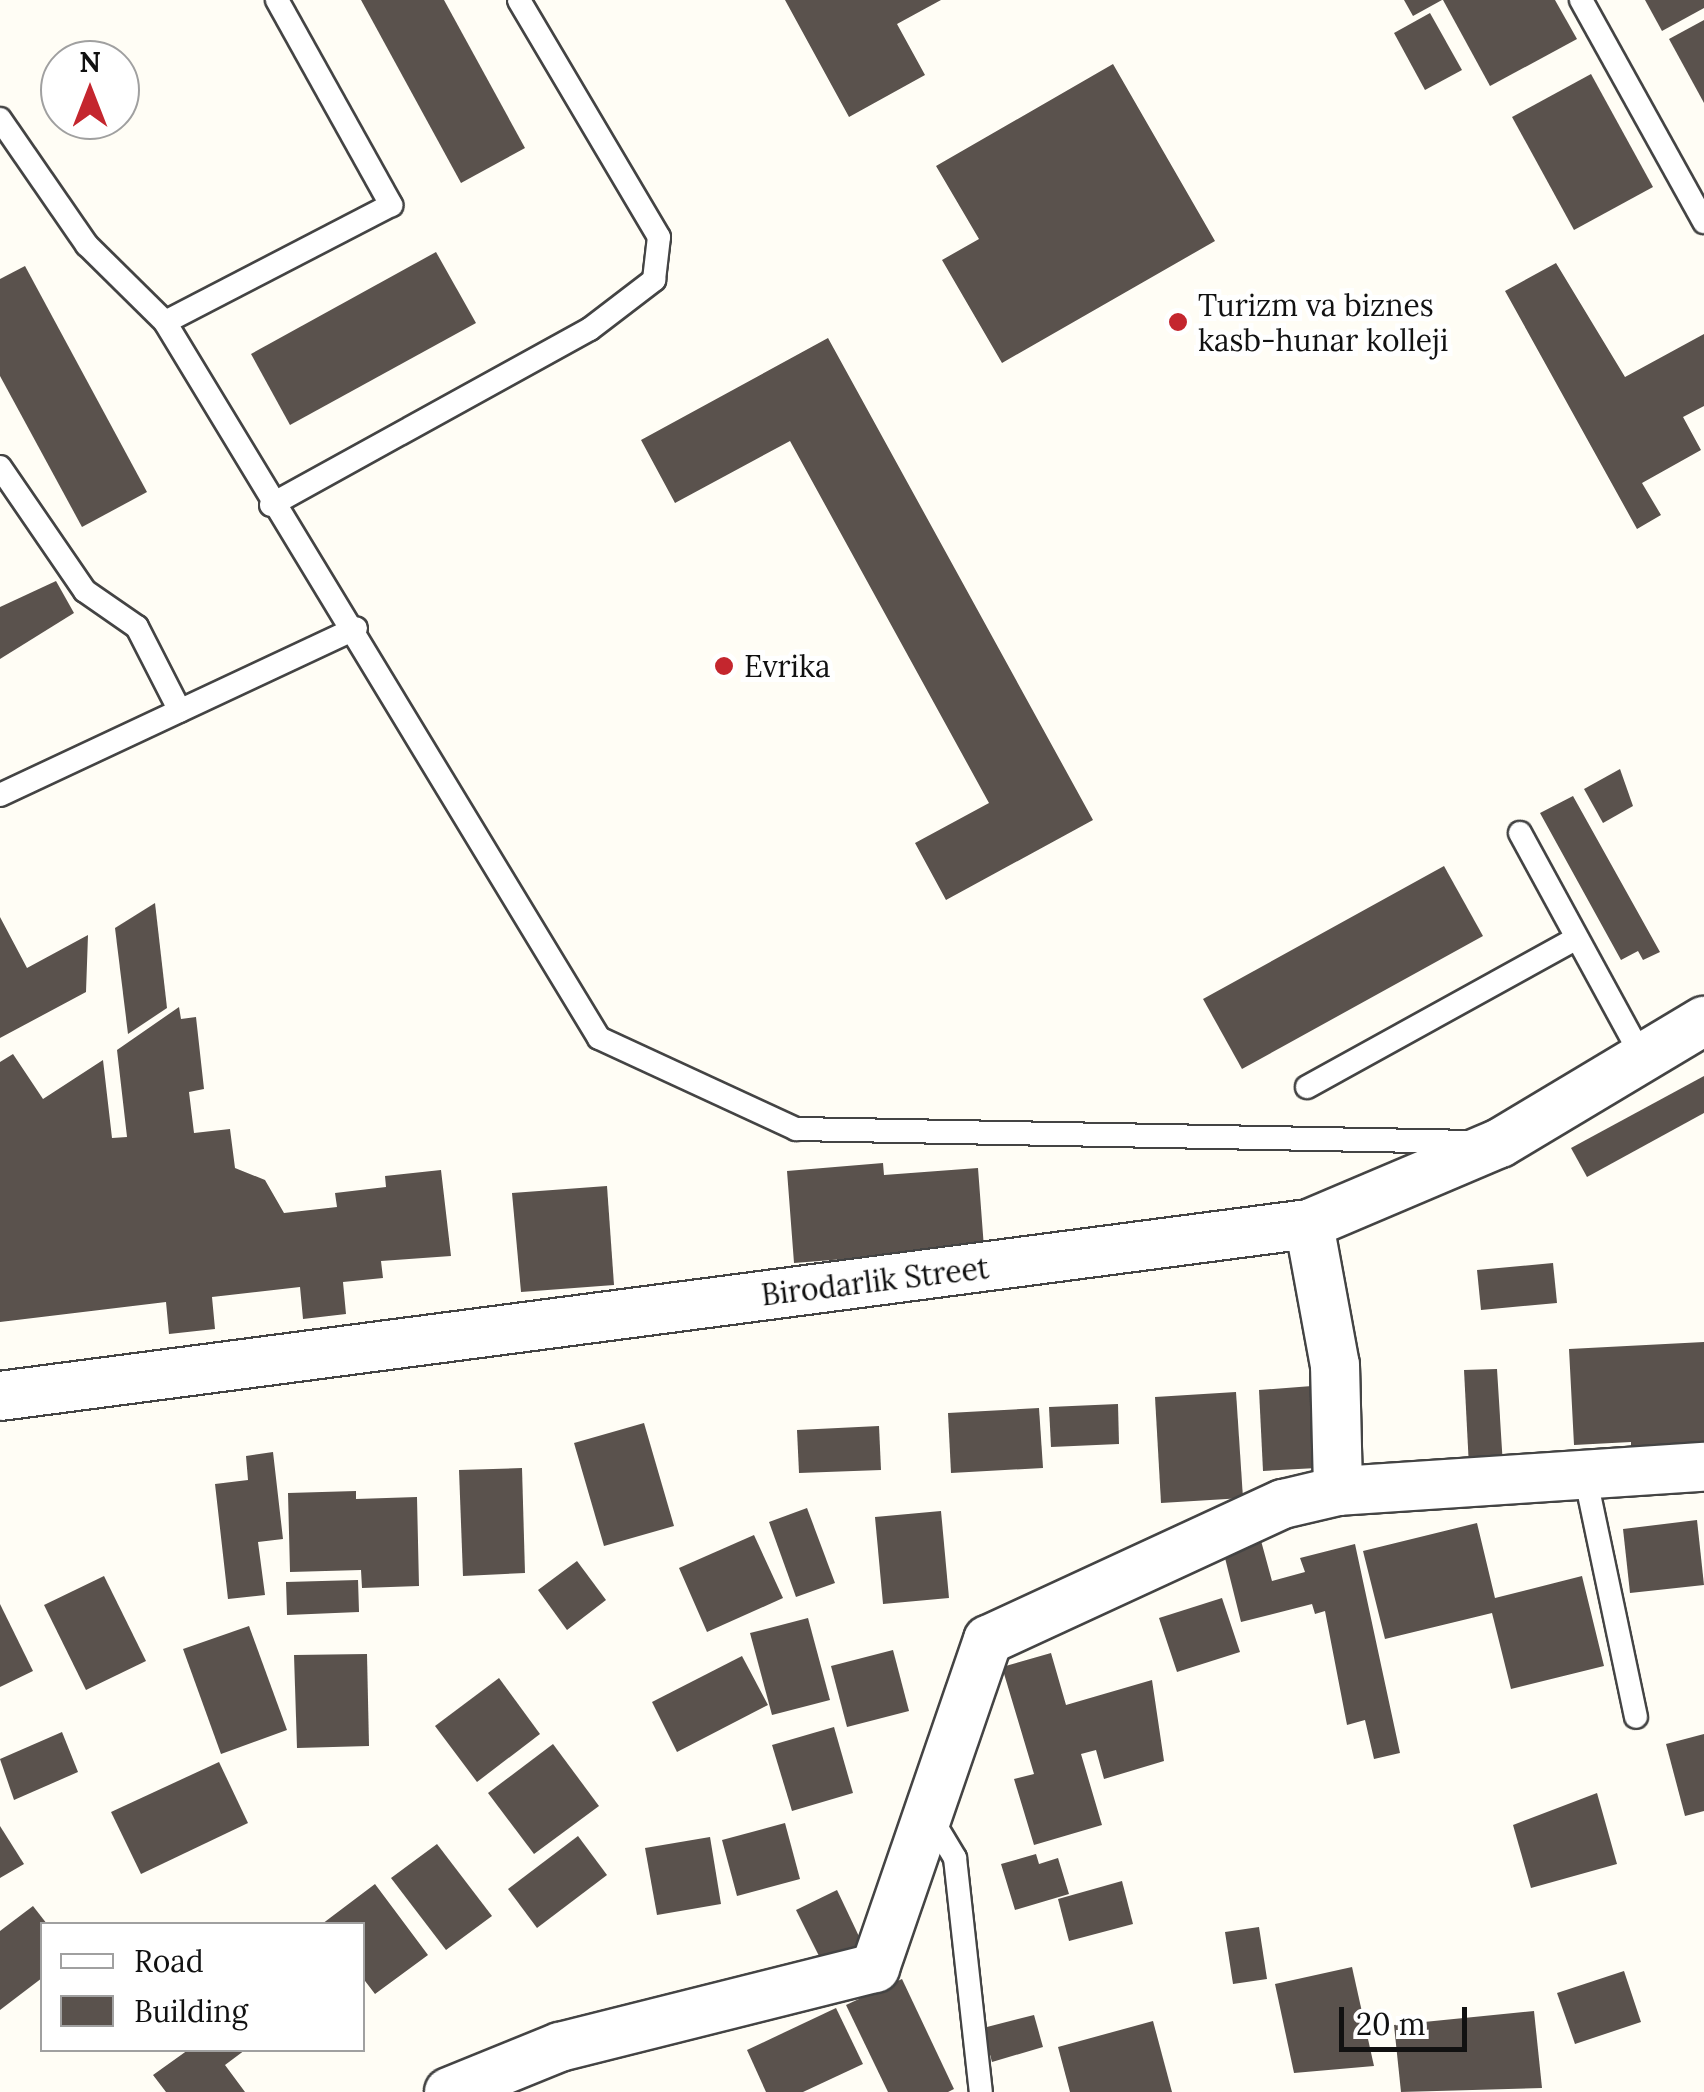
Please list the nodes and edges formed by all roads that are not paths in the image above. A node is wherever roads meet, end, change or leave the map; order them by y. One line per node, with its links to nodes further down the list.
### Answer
1 (277, 0): 6 (lane)
2 (520, 0): 8 (lane)
3 (1581, 0): 5 (lane)
4 (0, 119): 6 (lane)
5 (1704, 222)
6 (164, 322): 8 (lane)
7 (0, 467): 10 (lane)
8 (271, 505): 9 (lane)
9 (356, 628): 10 (lane); 17 (lane)
10 (180, 711): 11 (lane)
11 (0, 795)
12 (1520, 832): 13 (lane)
13 (1577, 938): 15 (lane); 16 (lane)
14 (1704, 1021): 15 (street, Birodarlik Street)
15 (1641, 1056): 17 (street, Birodarlik Street)
16 (1308, 1087)
17 (1500, 1143): 18 (street, Birodarlik Street)
18 (1308, 1224): 19 (street, Birodarlik Street); 22 (street)
19 (0, 1396)
20 (1704, 1467): 21 (street)
21 (1584, 1475): 22 (street); 23 (lane)
22 (1338, 1491): 24 (street)
23 (1636, 1717)
24 (931, 1818): 25 (street); 26 (lane)
25 (449, 2092)
26 (981, 2092)

